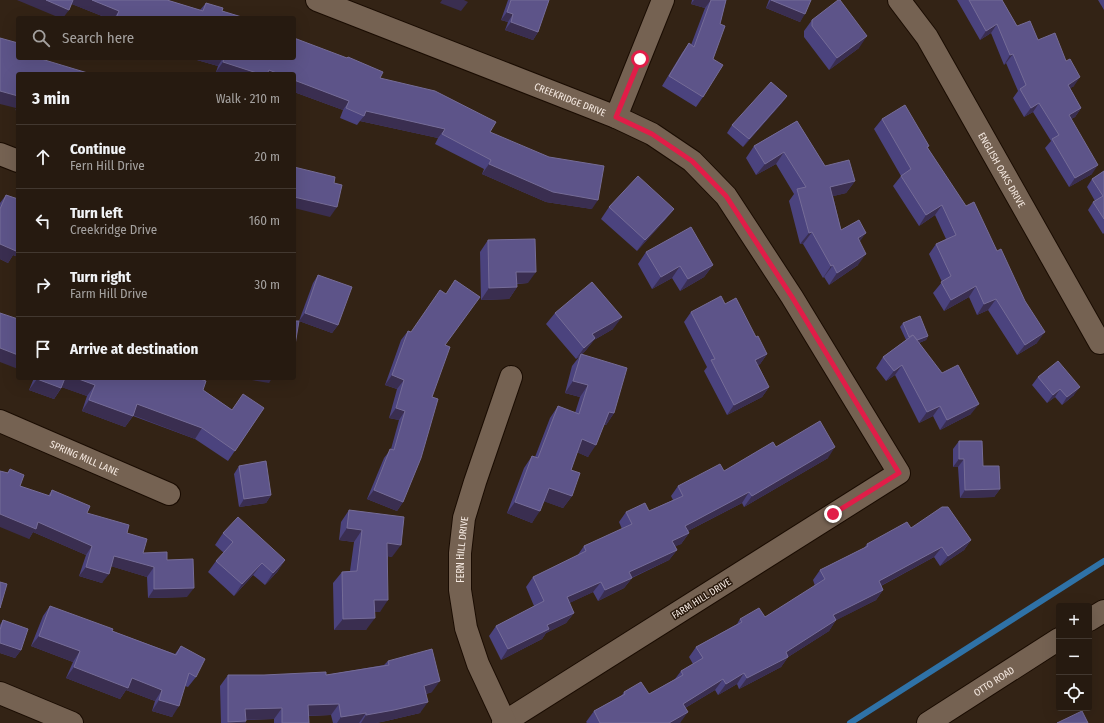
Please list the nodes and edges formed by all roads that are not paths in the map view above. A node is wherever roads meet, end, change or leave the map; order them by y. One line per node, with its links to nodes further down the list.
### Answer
1 (317, 0): 4 (street, CREEKRIDGE DRIVE)
2 (663, 0): 4 (street)
3 (899, 0): 7 (street, ENGLISH OAKS DRIVE)
4 (616, 117): 10 (street, CREEKRIDGE DRIVE)
5 (0, 154): 6 (street)
6 (16, 160)
7 (1102, 342)
8 (511, 377): 16 (street, FERN HILL DRIVE)
9 (0, 421): 11 (street, SPRING MILL LANE)
10 (899, 473): 16 (street, FARM HILL DRIVE)
11 (169, 494)
12 (1104, 610): 13 (street)
13 (1092, 618)
14 (1056, 641): 18 (street, OTTO ROAD)
15 (0, 694): 17 (street)
16 (504, 722)
17 (72, 723)
18 (928, 723)

